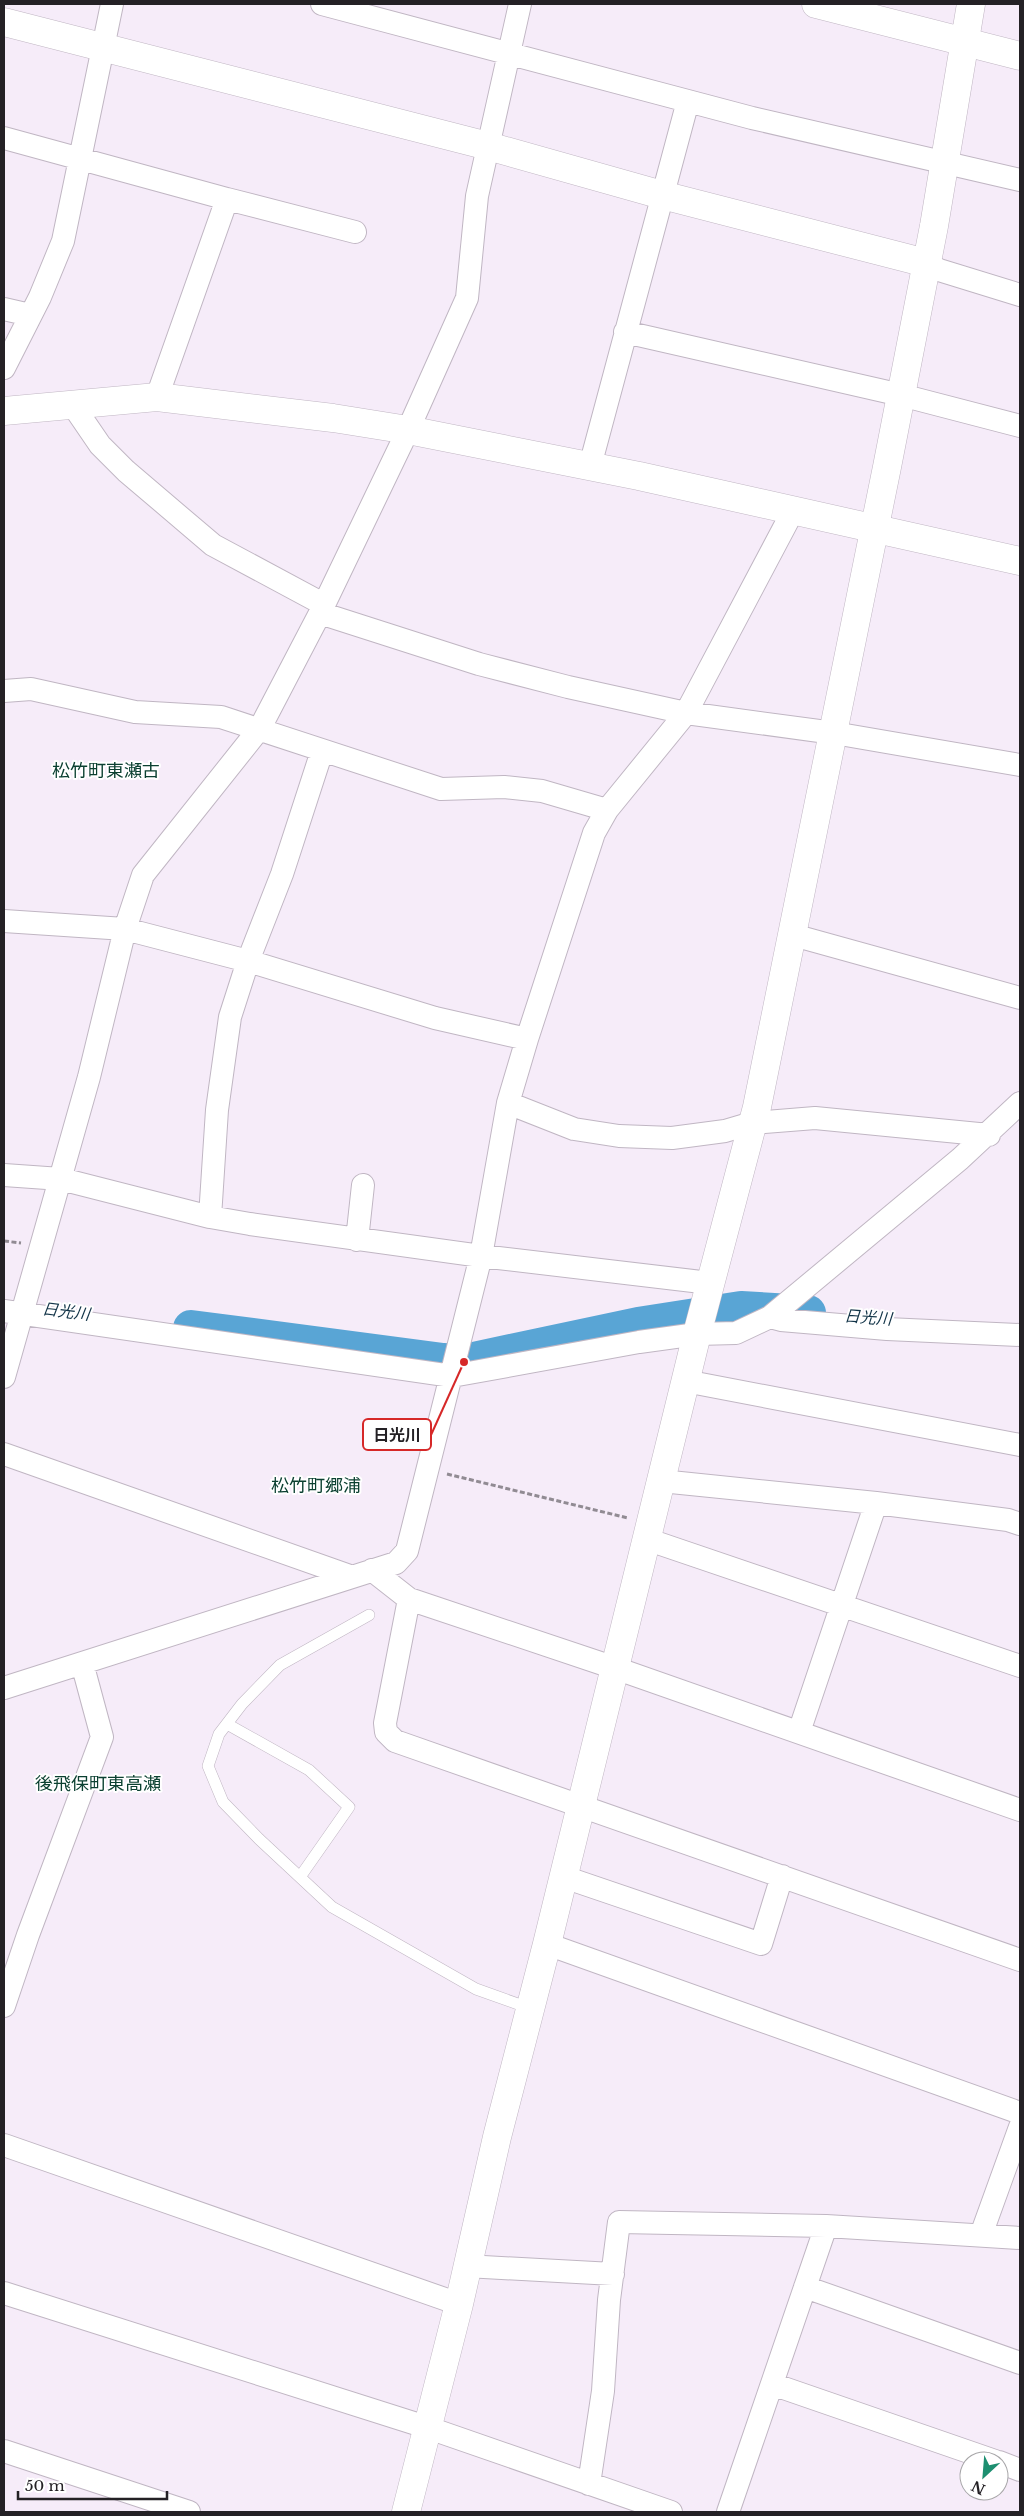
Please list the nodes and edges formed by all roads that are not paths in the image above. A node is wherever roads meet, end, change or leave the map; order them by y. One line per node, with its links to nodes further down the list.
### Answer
1 (112, 4): 8 (street)
2 (322, 4): 9 (street)
3 (520, 4): 9 (street)
4 (816, 4): 7 (street)
5 (971, 4): 7 (street)
6 (4, 22): 8 (street)
7 (963, 42): 10 (street); 15 (street)
8 (103, 47): 13 (street); 14 (street)
9 (508, 52): 11 (street); 13 (street)
10 (1020, 56)
11 (688, 101): 15 (street); 17 (street)
12 (4, 138): 14 (street)
13 (488, 146): 17 (street); 31 (street)
14 (80, 158): 18 (street); 23 (street)
15 (944, 161): 16 (street); 20 (street)
16 (1020, 180)
17 (662, 196): 20 (street); 24 (street)
18 (227, 199): 19 (street); 27 (street)
19 (355, 232)
20 (926, 263): 21 (street); 26 (street)
21 (1020, 294)
22 (4, 309): 23 (street)
23 (30, 315): 25 (street)
24 (625, 332): 26 (street); 32 (street)
25 (4, 368)
26 (901, 395): 30 (street); 34 (street)
27 (158, 397): 28 (street); 31 (street)
28 (72, 404): 29 (street); 36 (street)
29 (4, 411)
30 (1020, 426)
31 (408, 430): 32 (street); 36 (street)
32 (590, 466): 33 (street)
33 (794, 509): 34 (street); 38 (street)
34 (875, 527): 35 (street); 40 (street)
35 (1020, 561)
36 (322, 609): 38 (street); 39 (street)
37 (4, 691): 39 (street)
38 (686, 713): 40 (street); 43 (street)
39 (260, 728): 41 (street); 45 (street)
40 (834, 734): 42 (street); 46 (street)
41 (322, 751): 43 (street); 47 (street)
42 (1020, 765)
43 (607, 810): 49 (street)
44 (4, 921): 45 (street)
45 (126, 929): 47 (street); 56 (street)
46 (793, 935): 48 (street); 52 (street)
47 (248, 961): 49 (street); 58 (street)
48 (1020, 998)
49 (527, 1039): 50 (street)
50 (508, 1103): 52 (street); 60 (street)
51 (1020, 1104): 54 (street)
52 (752, 1123): 54 (street); 61 (street)
53 (1020, 1130): 54 (street)
54 (992, 1132): 63 (street)
55 (4, 1176): 56 (street)
56 (61, 1180): 58 (street); 62 (street)
57 (363, 1185): 59 (street)
58 (210, 1217): 59 (street)
59 (357, 1240): 60 (street)
60 (481, 1256): 61 (street); 66 (street)
61 (710, 1283): 64 (street)
62 (19, 1309): 66 (street); 67 (street)
63 (775, 1313): 64 (street); 65 (street)
64 (700, 1322): 66 (street); 68 (street)
65 (1020, 1335)
66 (454, 1367): 75 (street)
67 (4, 1377)
68 (685, 1381): 69 (street); 71 (street)
69 (1020, 1445)
70 (4, 1454): 76 (street)
71 (660, 1480): 72 (street); 74 (street)
72 (876, 1503): 73 (street); 78 (street)
73 (1020, 1524)
74 (648, 1532): 78 (street); 82 (street)
75 (372, 1570): 76 (street); 77 (street)
76 (350, 1576): 80 (street)
77 (409, 1599): 82 (street); 86 (street)
78 (842, 1606): 81 (street); 85 (street)
79 (369, 1615): 84 (lane)
80 (82, 1662): 83 (street); 93 (street)
81 (1020, 1666)
82 (615, 1668): 85 (street); 86 (street)
83 (4, 1688)
84 (227, 1724): 89 (lane); 89 (lane)
85 (799, 1732): 87 (street)
86 (581, 1807): 88 (street); 90 (street)
87 (1020, 1810)
88 (782, 1876): 90 (street); 92 (street)
89 (300, 1877): 94 (lane)
90 (564, 1877): 91 (street)
91 (548, 1944): 94 (street); 95 (street)
92 (1020, 1960)
93 (4, 2006)
94 (529, 2008): 101 (street)
95 (1020, 2113)
96 (1020, 2126): 99 (street)
97 (4, 2145): 105 (street)
98 (826, 2226): 99 (street); 102 (street); 103 (street)
99 (981, 2235): 100 (street)
100 (1020, 2238)
101 (466, 2266): 102 (street); 105 (street)
102 (613, 2274): 111 (street)
103 (805, 2287): 106 (street); 107 (street)
104 (4, 2293): 108 (street)
105 (459, 2304): 108 (street)
106 (1020, 2363)
107 (772, 2384): 110 (street); 115 (street)
108 (426, 2426): 111 (street); 113 (street)
109 (4, 2451): 112 (street)
110 (966, 2451)
111 (589, 2484): 114 (street)
112 (189, 2512)
113 (406, 2512)
114 (671, 2512)
115 (728, 2512)

